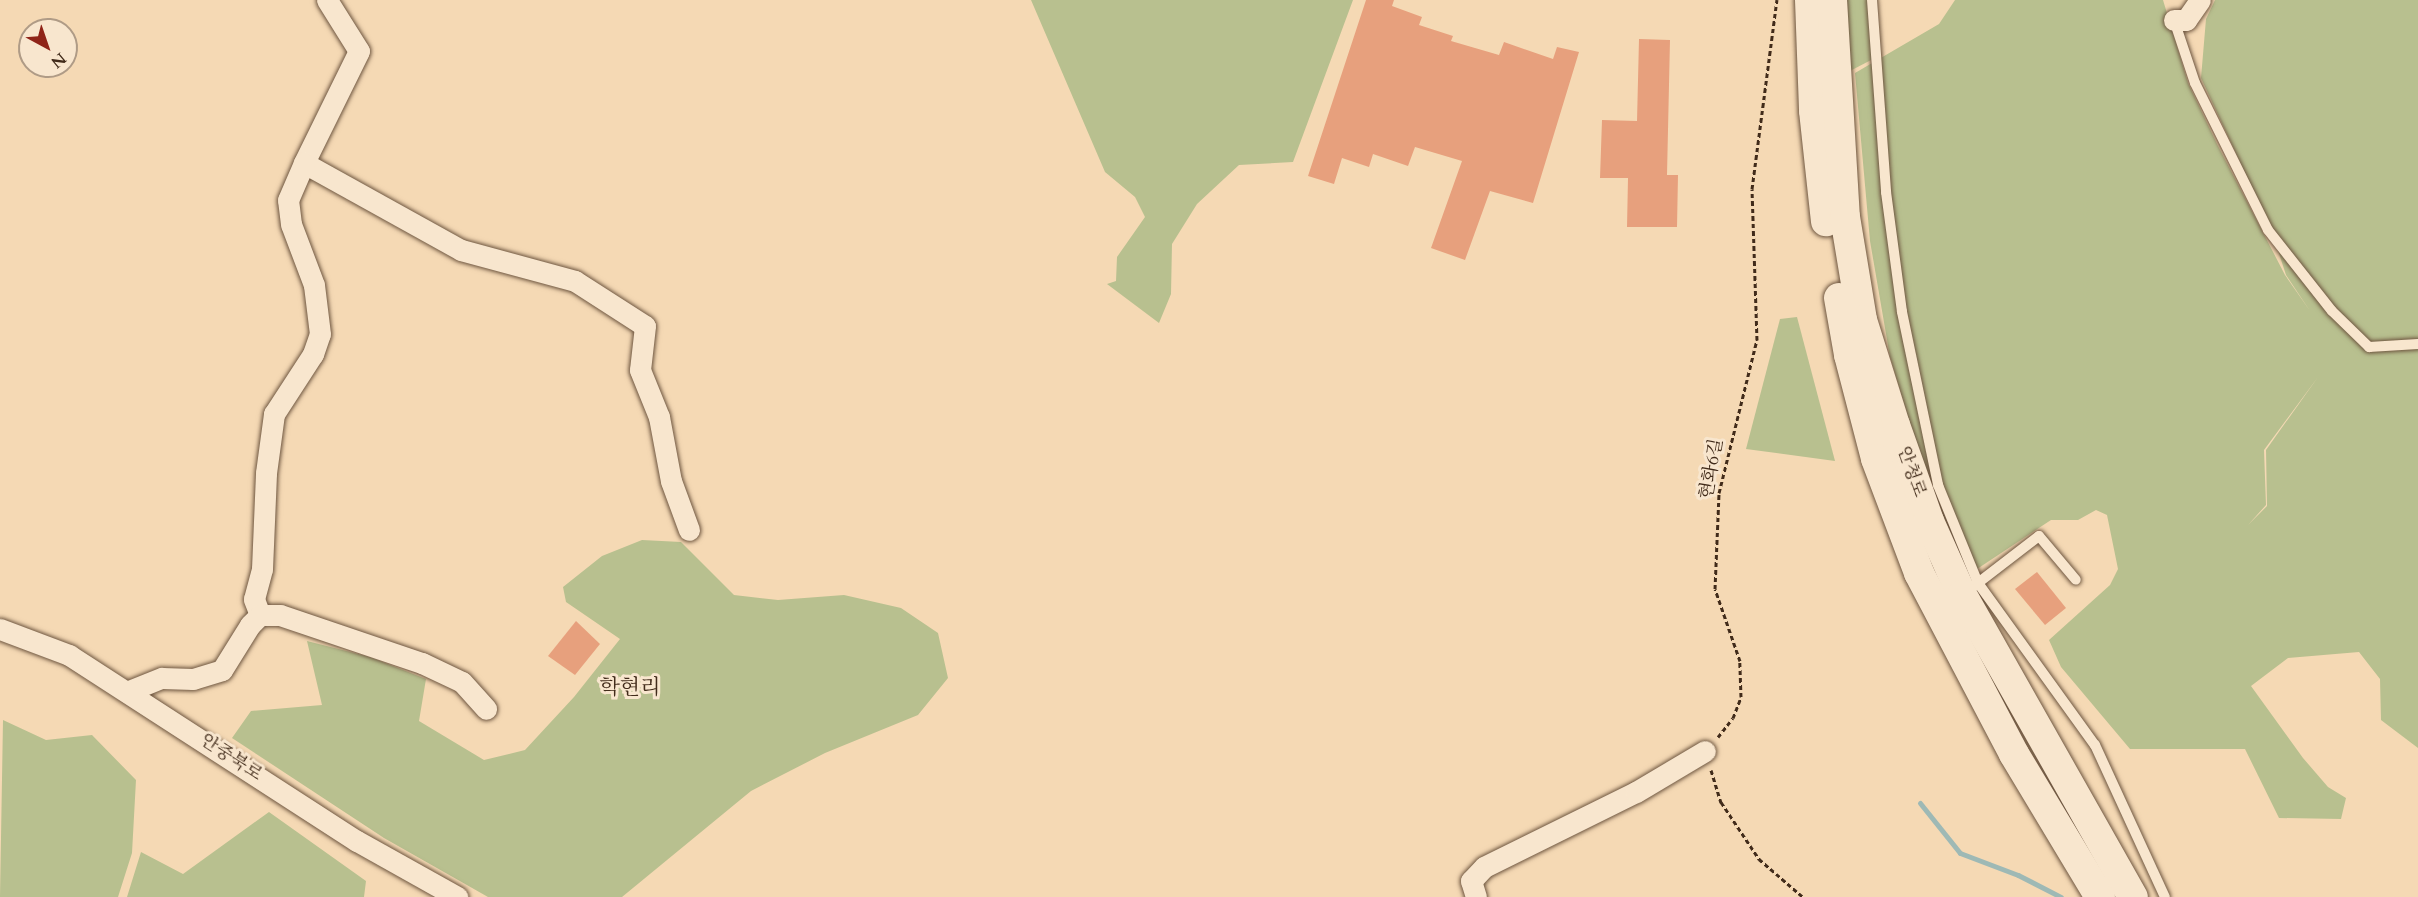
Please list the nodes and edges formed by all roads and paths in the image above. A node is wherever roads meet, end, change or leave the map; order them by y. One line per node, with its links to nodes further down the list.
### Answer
1 (327, 0): 8 (street)
2 (1777, 0): 17 (path, 현화6길)
3 (1810, 0): 21 (street, 안청로)
4 (1832, 0): 12 (street, 안청로)
5 (1872, 0): 12 (lane)
6 (2200, 0): 7 (street)
7 (2174, 20): 9 (lane)
8 (304, 163): 10 (street); 13 (street)
9 (2418, 344)
10 (689, 530)
11 (2076, 580): 12 (lane)
12 (1970, 589): 22 (street, 안청로); 23 (lane)
13 (260, 615): 15 (street); 16 (street)
14 (0, 630): 15 (street, 안중북로)
15 (129, 691): 18 (street, 안중북로)
16 (486, 708)
17 (1705, 751): 19 (street); 20 (path)
18 (457, 897)
19 (1476, 897)
20 (1803, 897)
21 (2100, 897)
22 (2133, 897)
23 (2165, 897)

